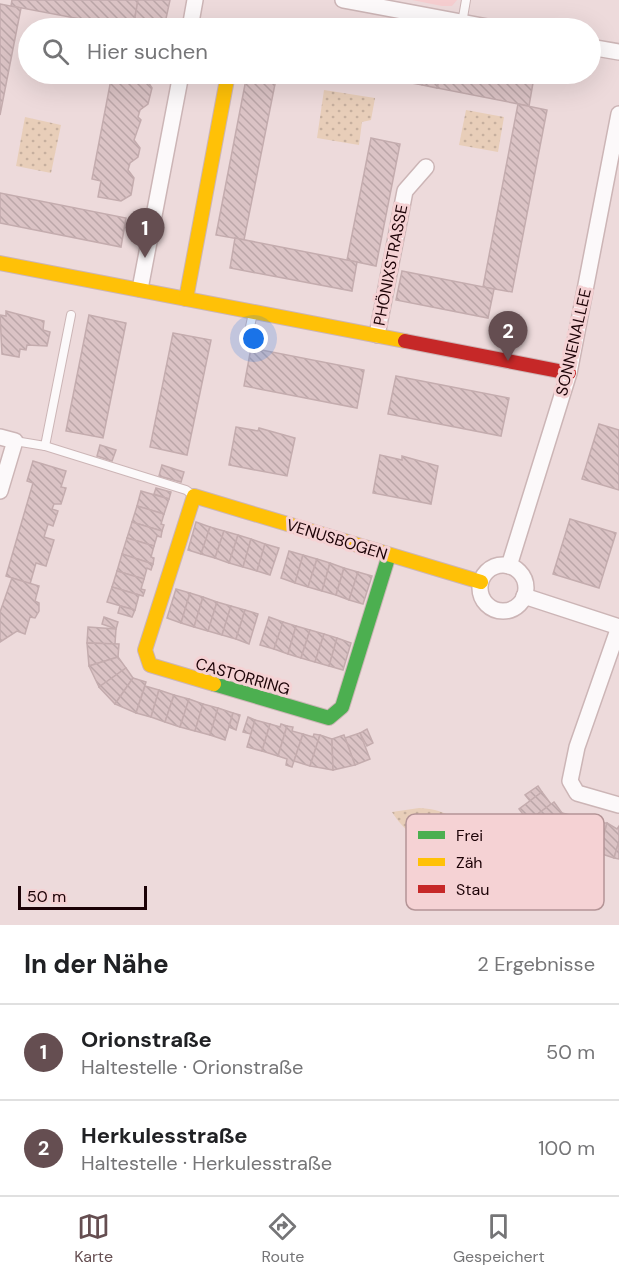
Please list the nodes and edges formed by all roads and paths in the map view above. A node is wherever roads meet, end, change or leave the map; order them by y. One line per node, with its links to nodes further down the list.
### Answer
1 (195, 0): 4 (street)
2 (343, 0): 5 (street)
3 (466, 0): 6 (lane)
4 (192, 18)
5 (436, 18)
6 (463, 18)
7 (601, 49): 8 (street)
8 (619, 52)
9 (179, 84): 14 (street)
10 (226, 84): 15 (street)
11 (619, 114): 20 (street, SONNENALLEE)
12 (426, 167): 18 (street, PHÖNIXSTRASSE)
13 (0, 263): 14 (street)
14 (140, 289): 15 (street)
15 (186, 298): 16 (street)
16 (253, 312): 18 (street); 19 (lane)
17 (71, 315): 23 (lane)
18 (377, 335): 20 (street)
19 (248, 336)
20 (569, 373): 27 (street, SONNENALLEE)
21 (0, 437): 22 (street)
22 (15, 441): 23 (lane); 24 (street)
23 (45, 446): 25 (lane)
24 (0, 491)
25 (194, 496): 26 (street, VENUSBOGEN); 26 (street, CASTORRING)
26 (389, 555): 28 (street, VENUSBOGEN)
27 (508, 566): 28 (street); 29 (street)
28 (480, 582): 29 (street)
29 (524, 596): 30 (street)
30 (619, 627): 31 (street)
31 (619, 805)

